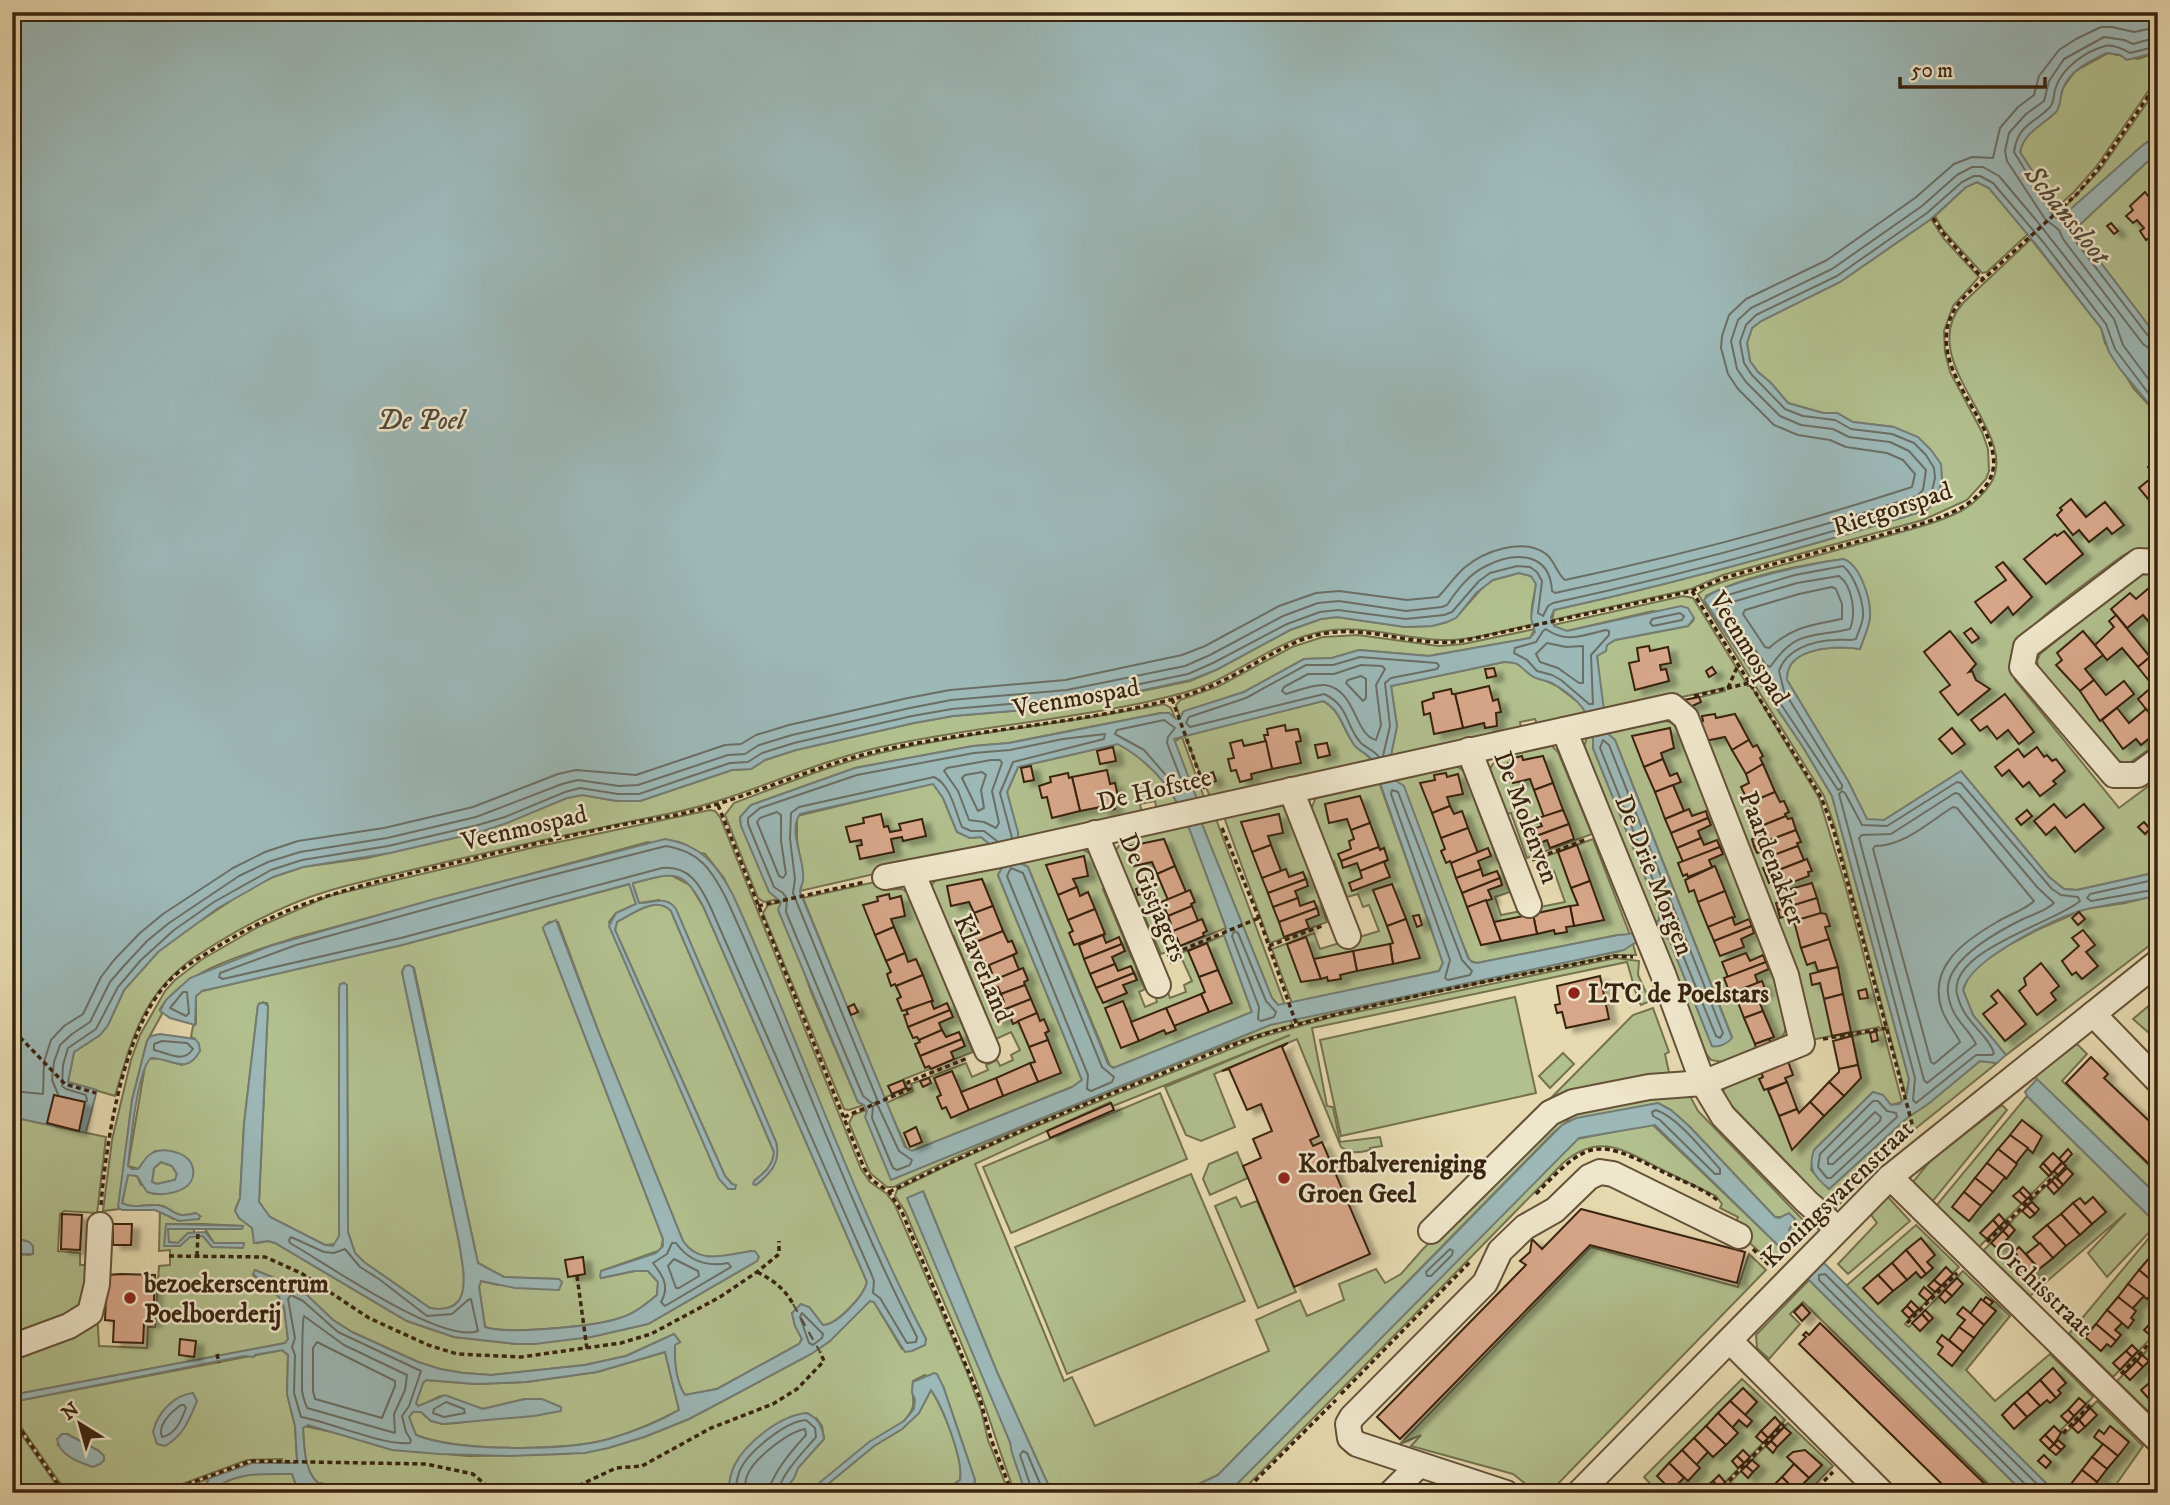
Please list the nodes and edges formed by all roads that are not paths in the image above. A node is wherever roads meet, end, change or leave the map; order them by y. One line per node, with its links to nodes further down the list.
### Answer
1 (2158, 562): 4 (street)
2 (1576, 728): 3 (street, De Hofstee); 16 (street, De Drie Morgen); 16 (street, Paardenakker)
3 (1469, 750): 5 (street, De Hofstee); 9 (street, De Molenven)
4 (2158, 760)
5 (1291, 790): 6 (street, De Hofstee); 10 (street)
6 (1095, 833): 7 (street, De Hofstee); 12 (street, De Gistjagers)
7 (912, 872): 8 (street, De Hofstee); 14 (street, Klaverland)
8 (885, 877)
9 (1529, 905)
10 (1345, 928)
11 (2158, 962): 13 (street, Koningsvarenstraat)
12 (1154, 974)
13 (2093, 1014): 15 (street); 17 (street, Koningsvarenstraat)
14 (987, 1050)
15 (2158, 1081)
16 (1703, 1083): 19 (street, De Drie Morgen); 20 (street)
17 (1890, 1177): 19 (street, Koningsvarenstraat); 24 (street, Orchisstraat)
18 (100, 1225): 23 (street)
19 (1838, 1229): 22 (street, Koningsvarenstraat)
20 (1431, 1231)
21 (1739, 1236): 25 (street, Koningsvarenstraat)
22 (1730, 1341): 28 (street, Koningsvarenstraat); 29 (street)
23 (12, 1347)
24 (2158, 1440)
25 (1419, 1465): 26 (street); 27 (street, Koningsvarenstraat)
26 (1391, 1493)
27 (1506, 1493)
28 (1579, 1493)
29 (1882, 1493)

